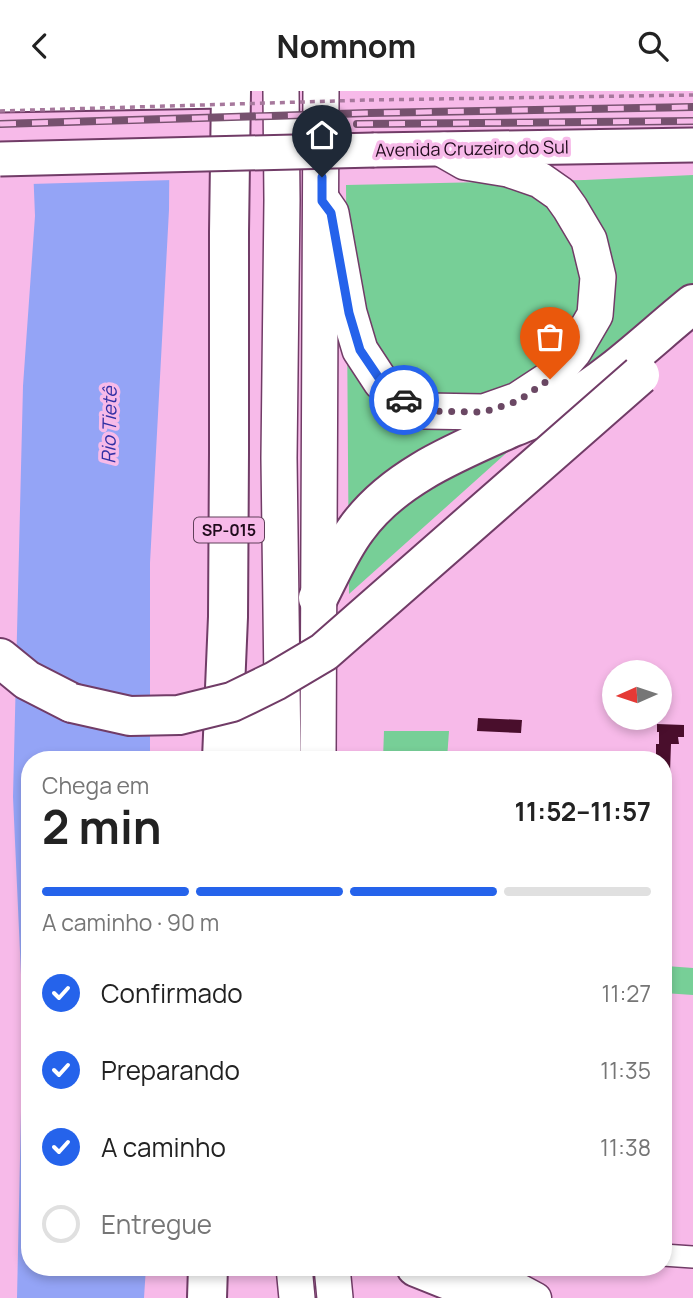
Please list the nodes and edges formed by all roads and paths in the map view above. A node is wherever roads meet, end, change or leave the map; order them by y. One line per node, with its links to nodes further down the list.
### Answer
1 (225, 91): 5 (main road)
2 (231, 91): 12 (highway, SP-015)
3 (281, 91): 19 (highway)
4 (321, 91): 11 (highway)
5 (0, 95)
6 (693, 95): 7 (path, bridge)
7 (0, 111)
8 (693, 145): 9 (main road, Avenida Cruzeiro do Sul)
9 (443, 150): 10 (main road, Avenida Cruzeiro do Sul, bridge); 11 (highway)
10 (0, 159)
11 (322, 201): 15 (highway)
12 (229, 301): 17 (highway, SP-015); 18 (highway)
13 (693, 305): 15 (highway)
14 (693, 325): 16 (highway, bridge)
15 (318, 598): 20 (highway)
16 (0, 658)
17 (222, 751)
18 (249, 751)
19 (283, 751)
20 (318, 751)
21 (672, 1256): 22 (street)
22 (693, 1257)
23 (207, 1276): 28 (highway)
24 (295, 1276): 29 (highway)
25 (333, 1276): 30 (highway)
26 (449, 1276): 27 (highway)
27 (486, 1286): 31 (main road)
28 (206, 1298)
29 (298, 1298)
30 (335, 1298)
31 (536, 1298)

